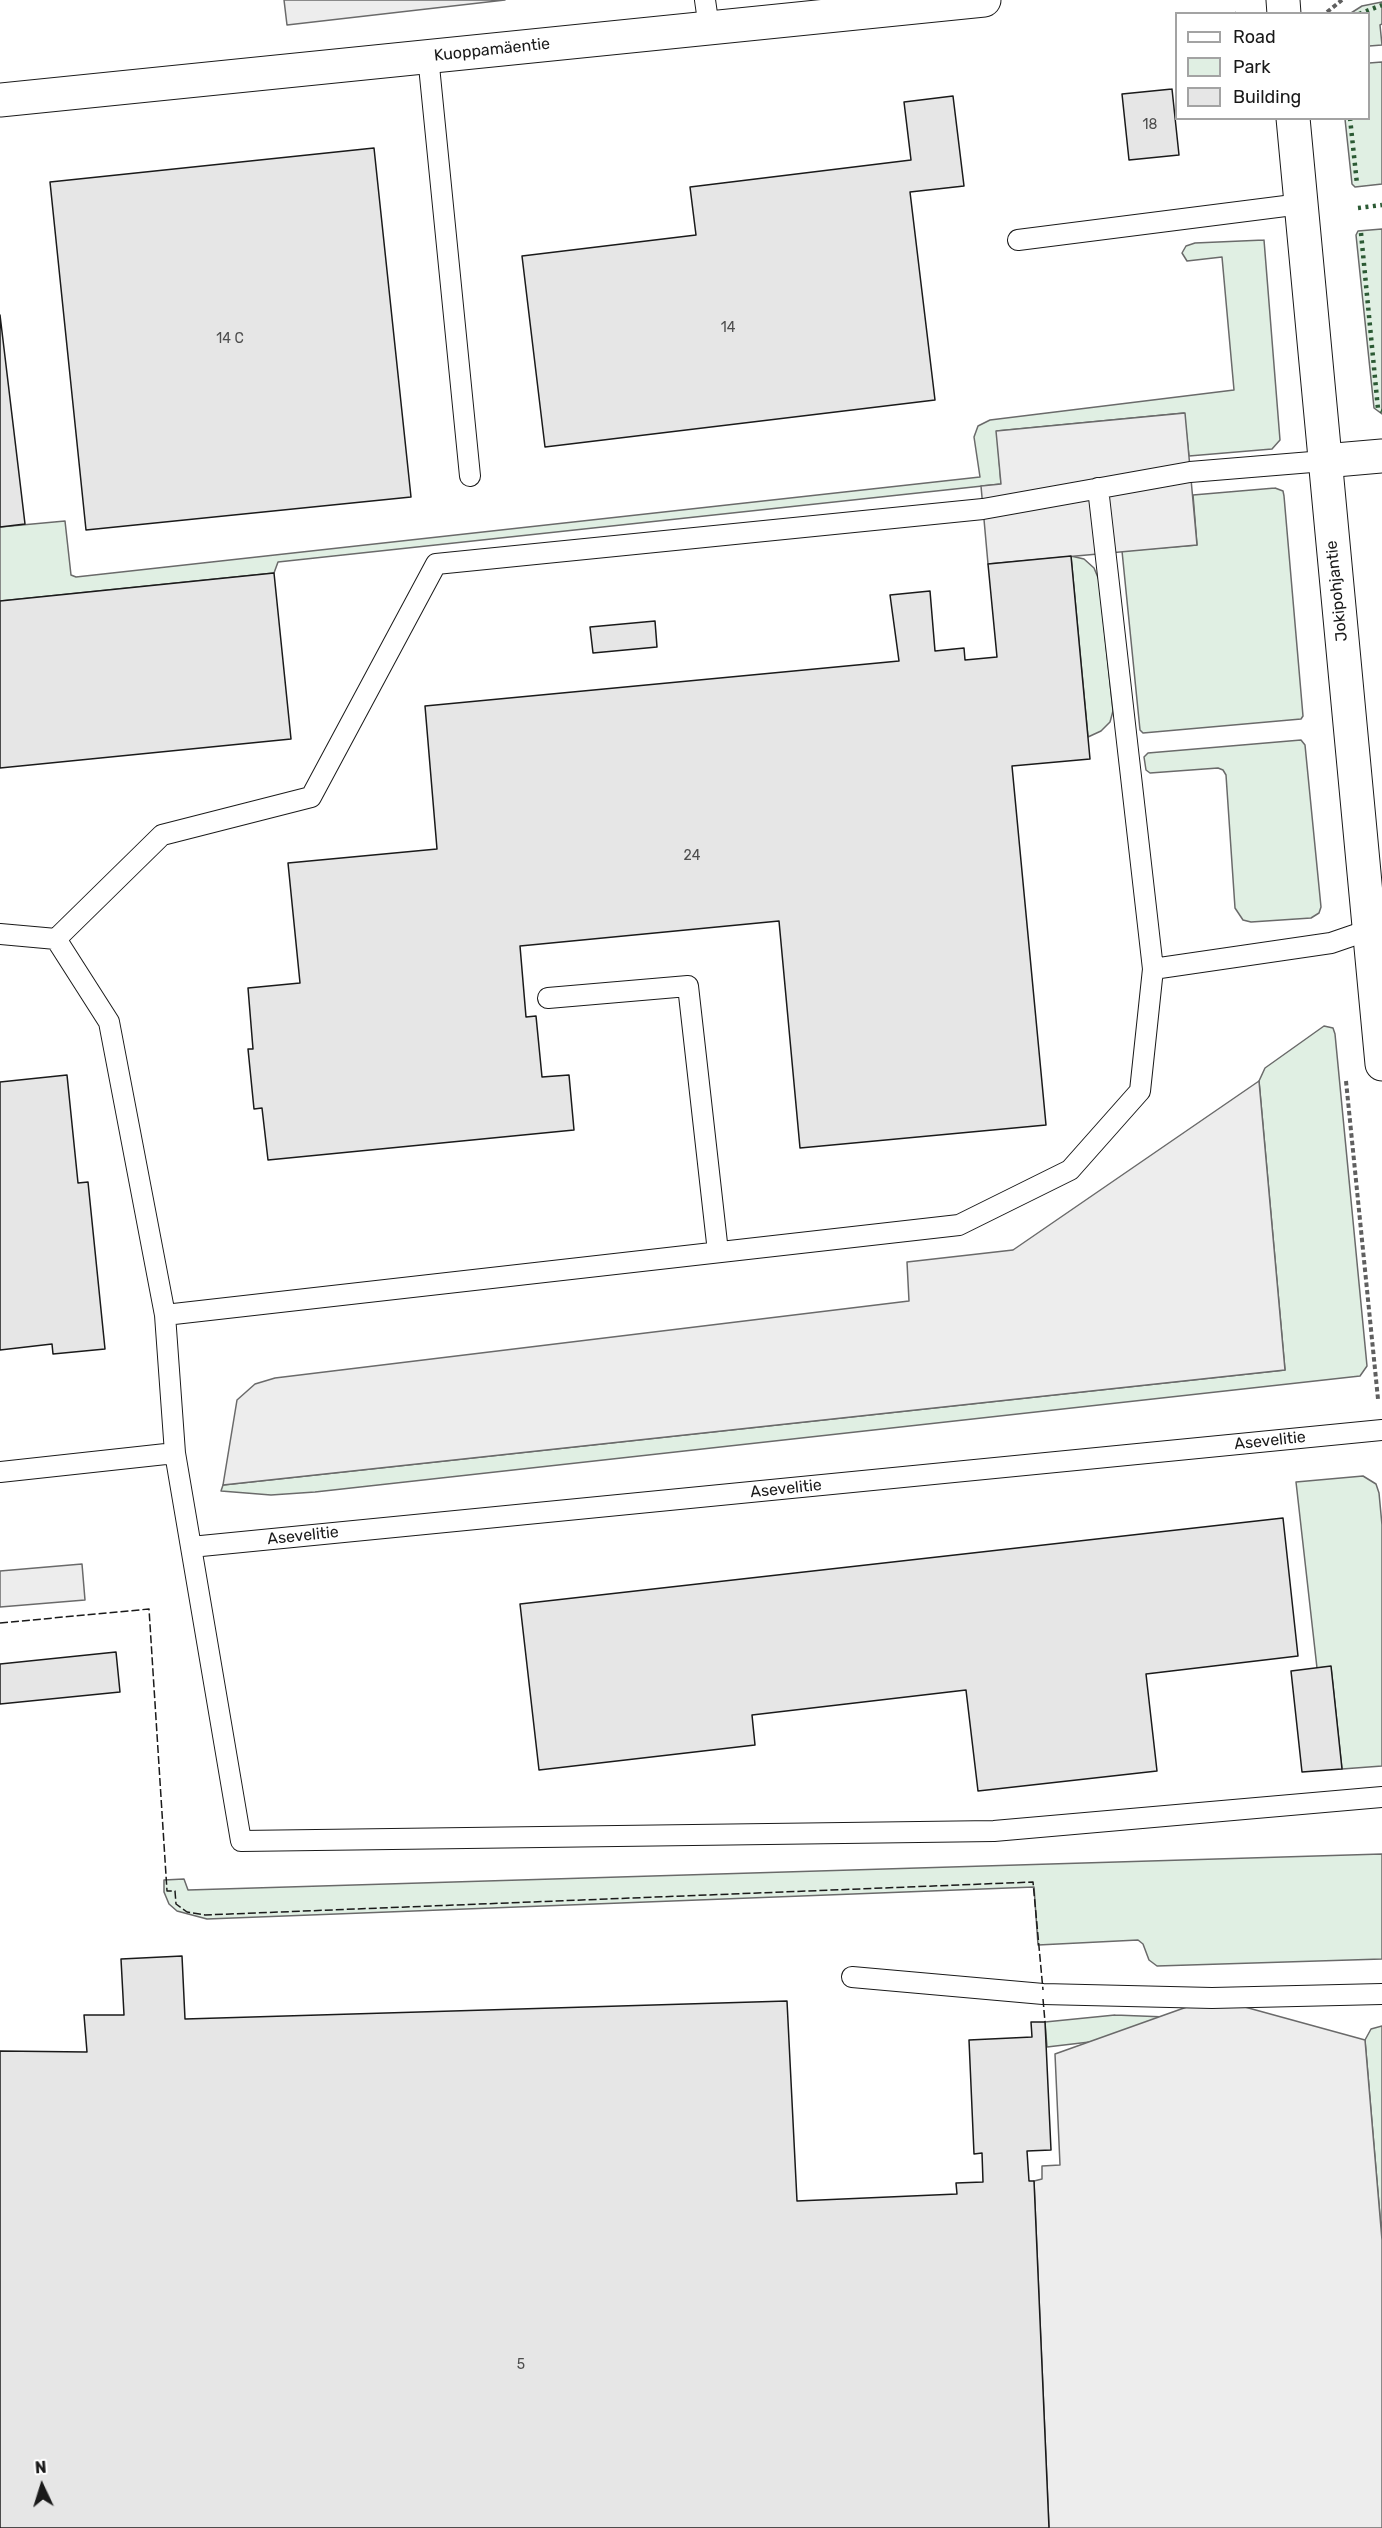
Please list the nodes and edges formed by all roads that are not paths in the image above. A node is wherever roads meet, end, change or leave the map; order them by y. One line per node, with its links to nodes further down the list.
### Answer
1 (984, 0): 2 (street, Kuoppamäentie)
2 (707, 14): 3 (street, Kuoppamäentie)
3 (428, 56): 4 (street, Kuoppamäentie); 10 (lane)
4 (0, 100)
5 (1293, 120): 6 (street, Jokipohjantie)
6 (1301, 204): 7 (lane); 9 (street, Jokipohjantie)
7 (1018, 240)
8 (1382, 456): 9 (street)
9 (1324, 461): 11 (lane); 12 (street, Jokipohjantie)
10 (470, 476)
11 (1098, 488): 14 (lane); 15 (lane)
12 (1376, 930): 15 (lane); 17 (street, Jokipohjantie)
13 (0, 934): 14 (lane)
14 (56, 939): 19 (lane)
15 (1153, 969): 18 (lane)
16 (548, 998): 18 (lane)
17 (1382, 1064)
18 (718, 1252): 19 (lane)
19 (165, 1315): 21 (lane)
20 (1382, 1430): 23 (lane, Asevelitie)
21 (175, 1453): 22 (lane); 23 (lane)
22 (0, 1472)
23 (191, 1547): 24 (lane)
24 (1382, 1797)
25 (852, 1977): 26 (lane)
26 (1382, 1994)

